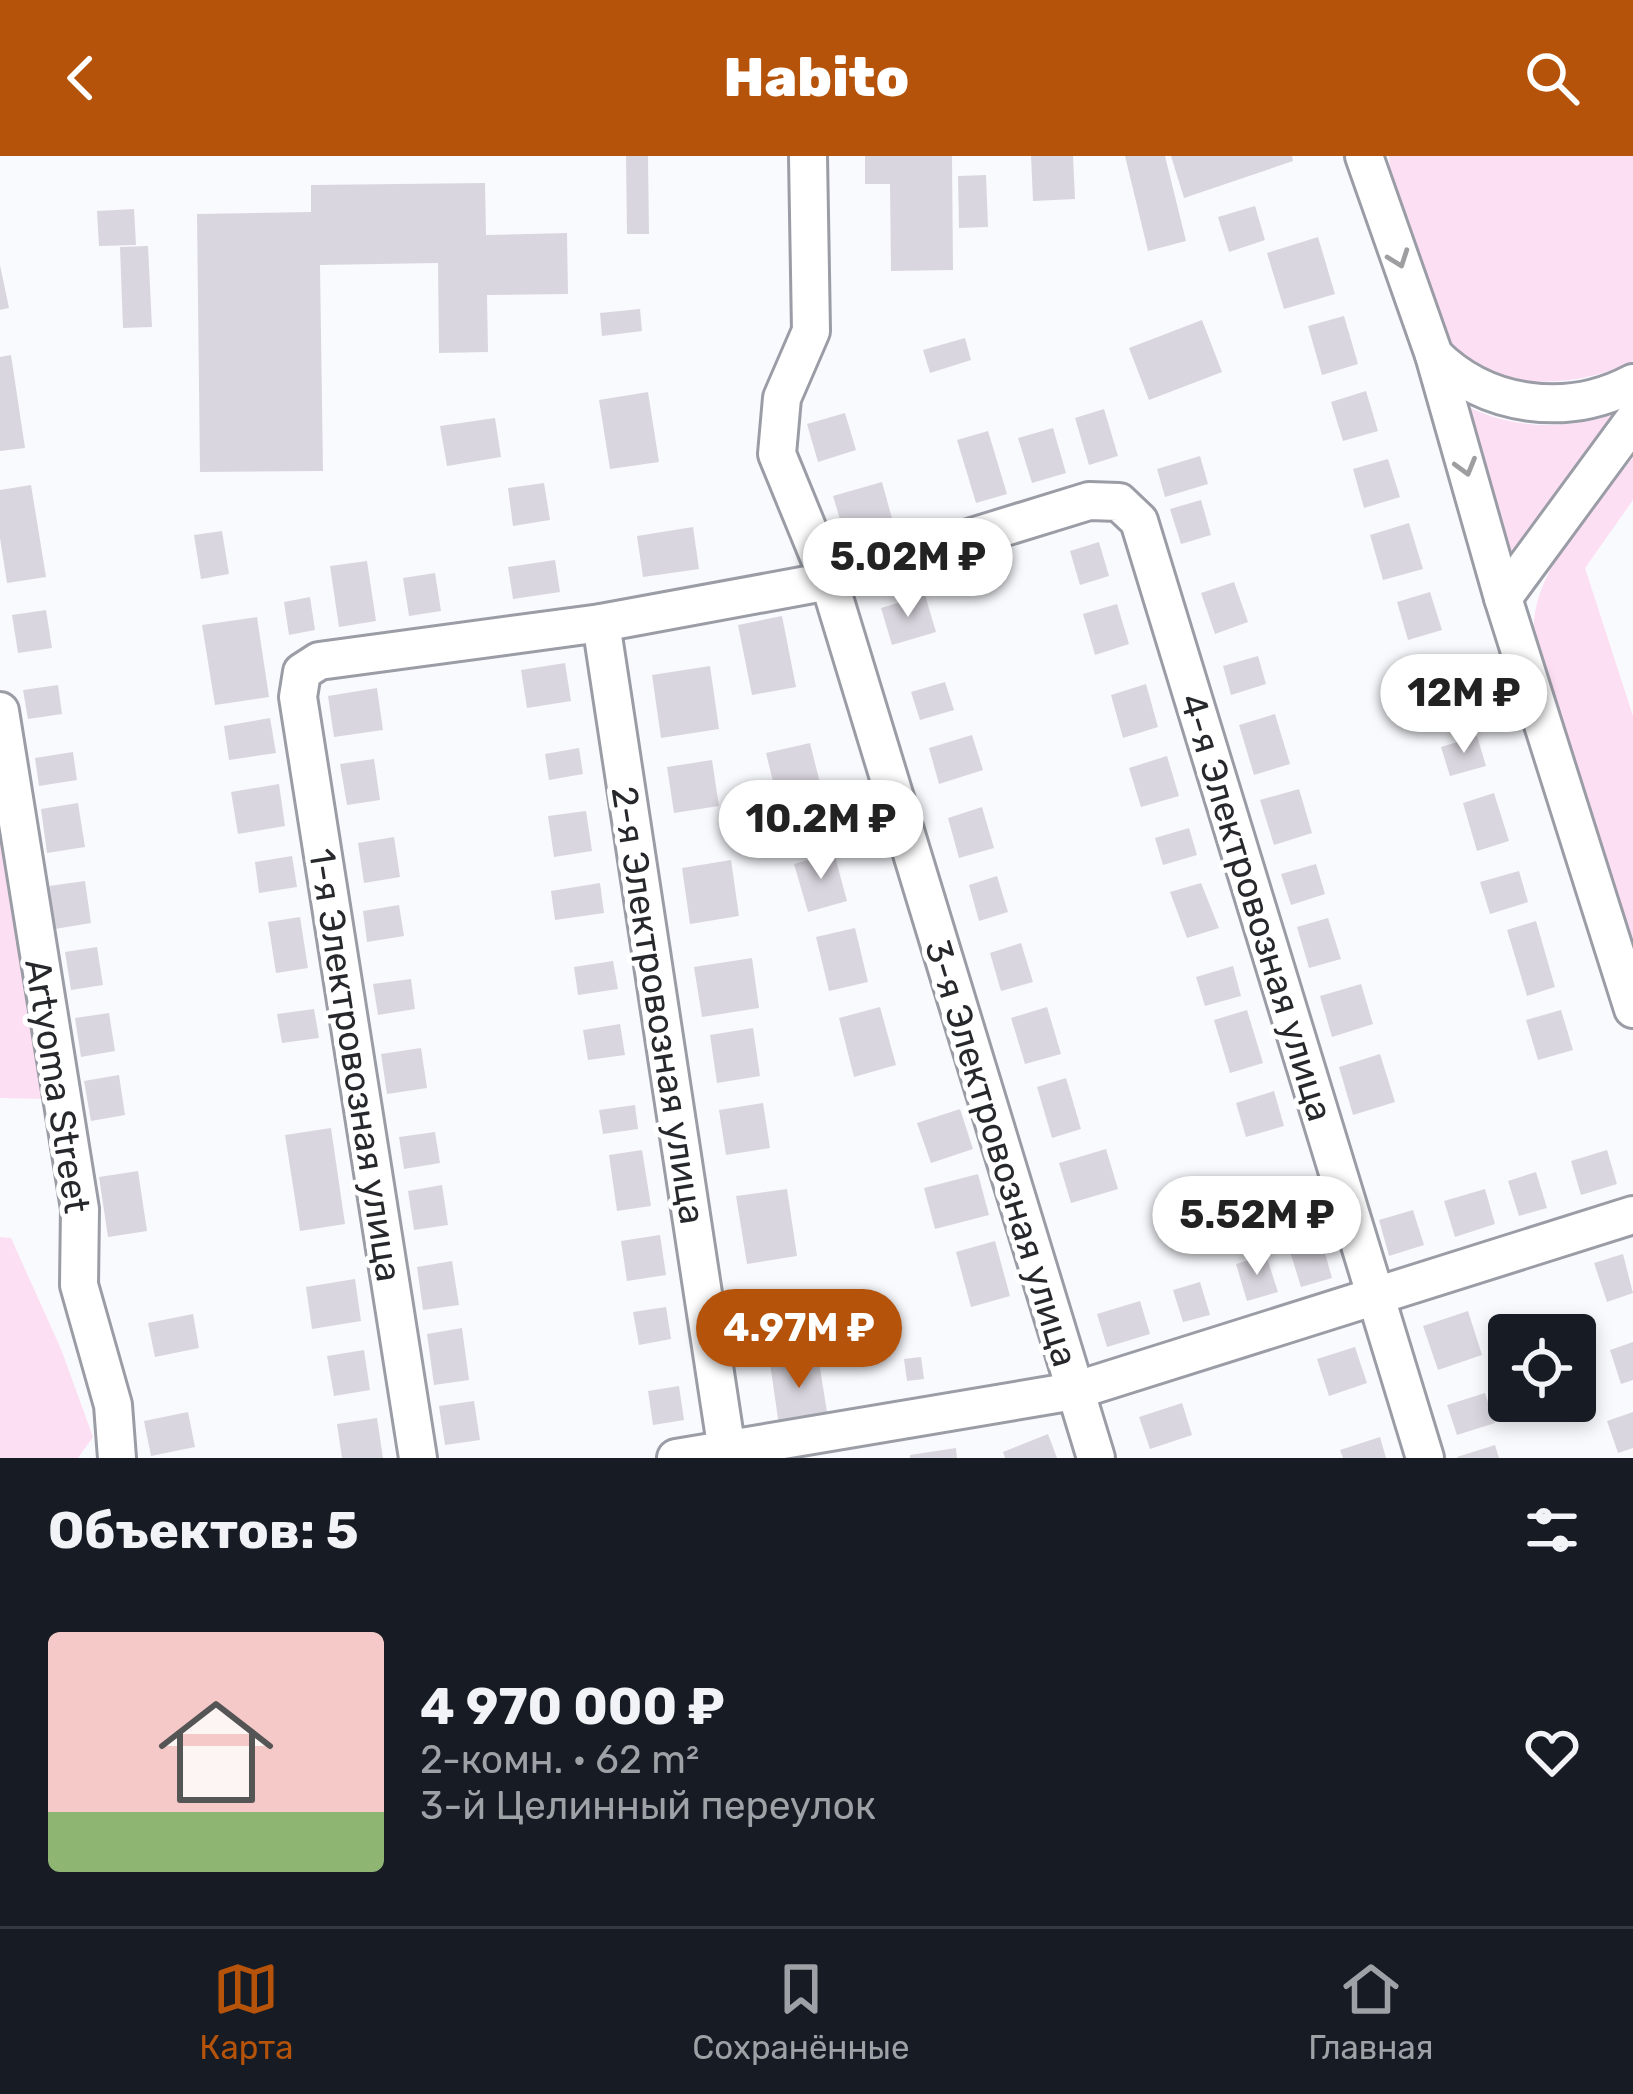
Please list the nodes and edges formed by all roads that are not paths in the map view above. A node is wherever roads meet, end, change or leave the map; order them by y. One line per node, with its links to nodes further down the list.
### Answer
1 (808, 156): 6 (street, 3-я Электровозная улица)
2 (1366, 158): 3 (street, one-way to 3)
3 (1434, 355): 4 (street); 7 (street, one-way to 7)
4 (1633, 383)
5 (1633, 422): 7 (street)
6 (829, 581): 8 (street); 12 (street, 4-я Электровозная улица); 13 (street, 3-я Электровозная улица)
7 (1503, 598): 10 (street)
8 (602, 623): 14 (street, 2-я Электровозная улица); 16 (street, 1-я Электровозная улица)
9 (0, 711): 15 (street, Artyoma Street)
10 (1633, 1009)
11 (1633, 1215): 12 (street)
12 (1376, 1299): 13 (street); 19 (street, 4-я Электровозная улица)
13 (1074, 1391): 14 (street); 18 (street, 3-я Электровозная улица)
14 (728, 1454): 17 (street)
15 (117, 1458)
16 (418, 1458)
17 (676, 1458)
18 (1096, 1458)
19 (1425, 1458)

